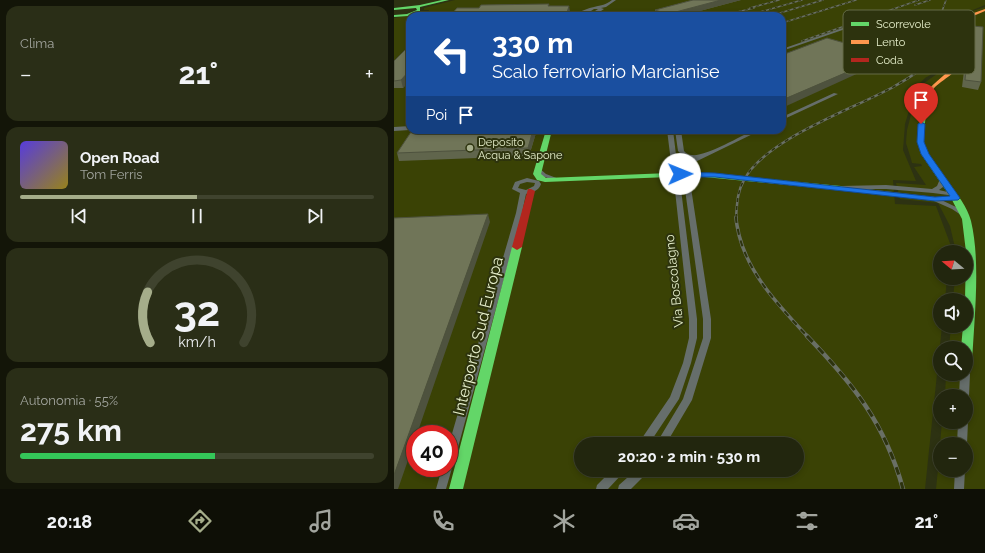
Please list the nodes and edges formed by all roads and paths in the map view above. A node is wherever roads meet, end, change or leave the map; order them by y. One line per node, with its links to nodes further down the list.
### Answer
1 (447, 0): 10 (street)
2 (614, 0): 3 (street)
3 (600, 9): 5 (street); 8 (street); 9 (street)
4 (577, 10): 5 (street)
5 (589, 10): 7 (street)
6 (985, 10): 11 (street)
7 (582, 12)
8 (596, 12)
9 (606, 12)
10 (395, 14)
11 (975, 14)
12 (843, 29): 13 (street)
13 (786, 49)
14 (949, 74): 25 (street)
15 (836, 94): 16 (street)
16 (786, 117)
17 (406, 128): 18 (street)
18 (394, 129)
19 (549, 134): 26 (street)
20 (671, 134): 23 (street, Via Boscolagno)
21 (679, 134): 24 (street, Via Boscolagno)
22 (750, 134): 24 (street)
23 (674, 160): 24 (street); 35 (street, Via Boscolagno)
24 (688, 160): 36 (street, Via Boscolagno)
25 (943, 179): 29 (street); 30 (street)
26 (841, 188): 27 (street)
27 (876, 190): 29 (street); 31 (street)
28 (527, 191): 34 (street, Interporto Sud Europa); 42 (street, Interporto Sud Europa)
29 (933, 191): 30 (street)
30 (954, 196): 31 (street); 32 (street)
31 (935, 199): 32 (street)
32 (966, 219): 33 (street)
33 (967, 341)
34 (458, 430)
35 (648, 437)
36 (665, 437)
37 (444, 477): 41 (street)
38 (613, 477): 43 (street)
39 (635, 477): 44 (street)
40 (960, 477): 45 (street)
41 (441, 489)
42 (456, 489)
43 (601, 489)
44 (623, 489)
45 (959, 489)

